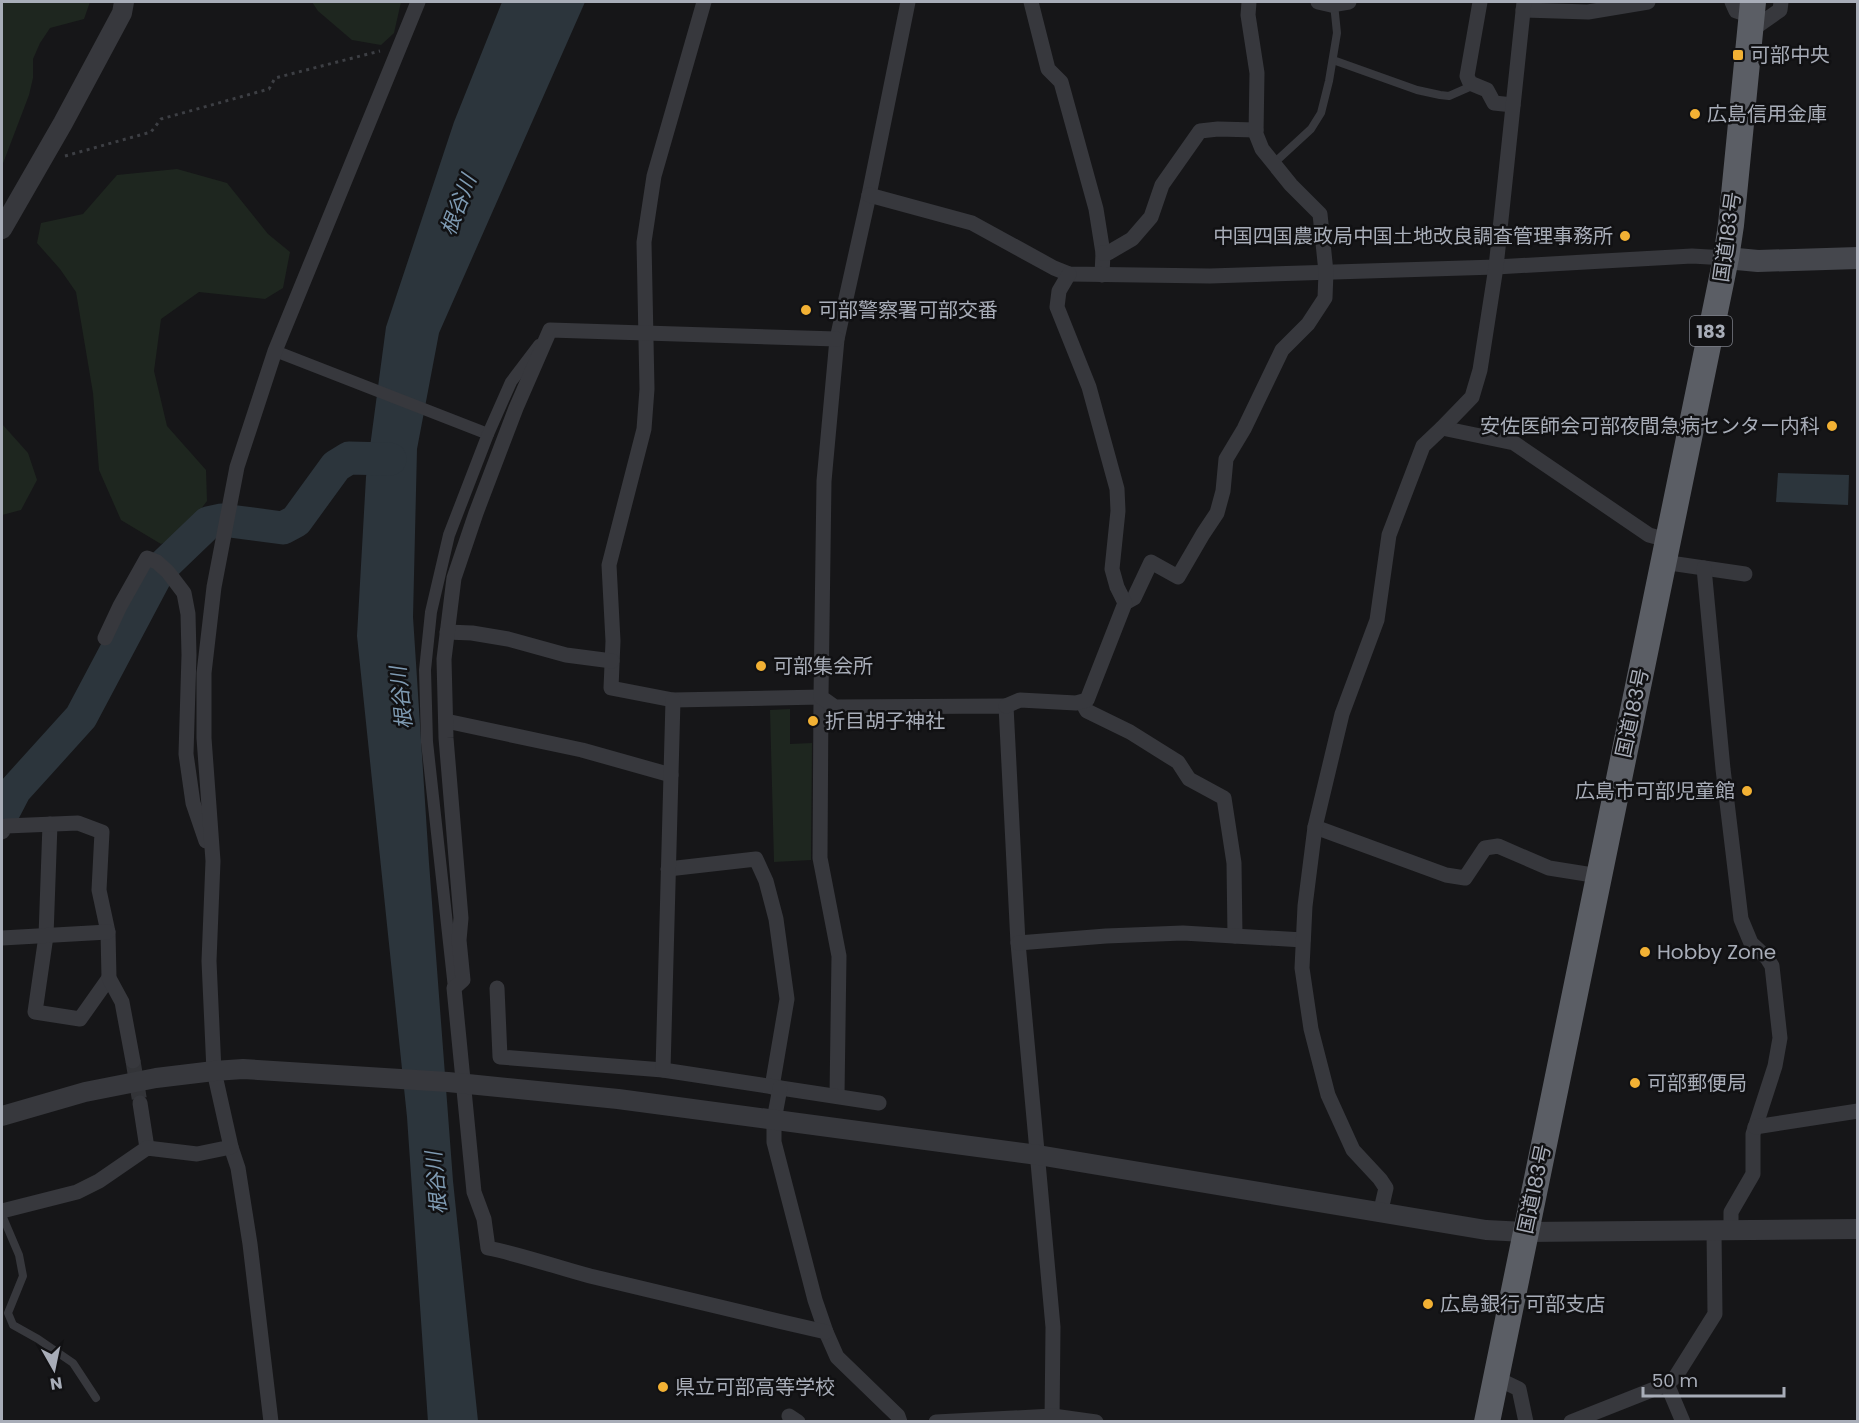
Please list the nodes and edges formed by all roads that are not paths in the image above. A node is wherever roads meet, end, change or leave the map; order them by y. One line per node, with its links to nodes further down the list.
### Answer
1 (124, 2): 19 (street)
2 (418, 2): 30 (street)
3 (704, 2): 28 (street)
4 (908, 2): 18 (street)
5 (1031, 2): 20 (street)
6 (1249, 2): 16 (street)
7 (1334, 2): 13 (lane)
8 (1480, 2): 14 (street)
9 (1648, 2): 11 (street)
10 (1781, 2): 12 (street)
11 (1524, 6): 15 (street)
12 (1746, 12): 21 (highway, 国道183号 / 183)
13 (1334, 60): 14 (lane); 17 (lane)
14 (1474, 84): 15 (street)
15 (1513, 105): 23 (street)
16 (1256, 130): 17 (street); 20 (street)
17 (1274, 164): 24 (street)
18 (869, 195): 25 (street); 29 (street)
19 (2, 229)
20 (1103, 253): 26 (street)
21 (1726, 258): 22 (main road); 23 (street); 33 (highway, 国道183号 / 183)
22 (1857, 258)
23 (1496, 267): 24 (street); 31 (street)
24 (1326, 272): 26 (street); 36 (street)
25 (1069, 274): 26 (street); 36 (street)
26 (1102, 275)
27 (550, 330): 28 (street); 32 (street); 37 (street)
28 (646, 334): 29 (street); 39 (street)
29 (837, 339): 40 (street)
30 (280, 353): 32 (street); 49 (street)
31 (1443, 428): 33 (street); 47 (street)
32 (488, 434): 59 (street)
33 (1665, 551): 34 (street); 51 (highway, 国道183号 / 183)
34 (1704, 568): 35 (street); 72 (street)
35 (1745, 574)
36 (1125, 603): 42 (street)
37 (447, 632): 39 (street); 44 (street)
38 (105, 638): 49 (street)
39 (612, 661): 41 (street)
40 (820, 697): 41 (street); 43 (street); 66 (street)
41 (673, 700): 45 (street)
42 (1082, 702): 43 (street); 54 (street)
43 (1006, 706): 57 (street)
44 (446, 721): 45 (street); 59 (street)
45 (671, 775): 50 (street)
46 (50, 824): 48 (street); 52 (street); 53 (street)
47 (1315, 827): 51 (street); 56 (street)
48 (2, 832)
49 (213, 861): 63 (street)
50 (668, 869): 62 (street); 65 (street)
51 (1599, 876): 80 (highway, 国道183号 / 183)
52 (108, 932): 53 (street); 58 (street)
53 (46, 936): 55 (street); 58 (street)
54 (1235, 936): 56 (street); 57 (street)
55 (2, 938)
56 (1303, 940): 77 (street)
57 (1018, 944): 75 (street)
58 (109, 978): 61 (street)
59 (454, 988): 64 (street)
60 (497, 988): 62 (street)
61 (133, 1061)
62 (663, 1070): 65 (street)
63 (214, 1071): 64 (street); 70 (street); 73 (street)
64 (456, 1082): 71 (street); 81 (street)
65 (776, 1087): 66 (street); 71 (street)
66 (837, 1096): 68 (street)
67 (140, 1103): 74 (street)
68 (879, 1103)
69 (1857, 1111): 72 (street)
70 (2, 1116)
71 (774, 1120): 75 (street); 81 (street)
72 (1755, 1127): 79 (street)
73 (231, 1147): 74 (street); 86 (street)
74 (147, 1148): 76 (street)
75 (1038, 1155): 77 (street); 85 (street)
76 (2, 1213): 84 (lane)
77 (1380, 1214): 80 (street)
78 (1857, 1229): 79 (street)
79 (1722, 1230): 80 (street); 83 (street)
80 (1525, 1232): 82 (highway, 国道183号 / 183)
81 (826, 1332): 87 (street)
82 (1496, 1378): 90 (highway, 国道183号 / 183); 91 (street)
83 (1667, 1384): 92 (street); 93 (street)
84 (96, 1398)
85 (1053, 1419): 88 (street); 89 (street)
86 (271, 1422)
87 (900, 1422)
88 (936, 1422)
89 (1096, 1422)
90 (1487, 1422)
91 (1526, 1422)
92 (1571, 1422)
93 (1683, 1422)

